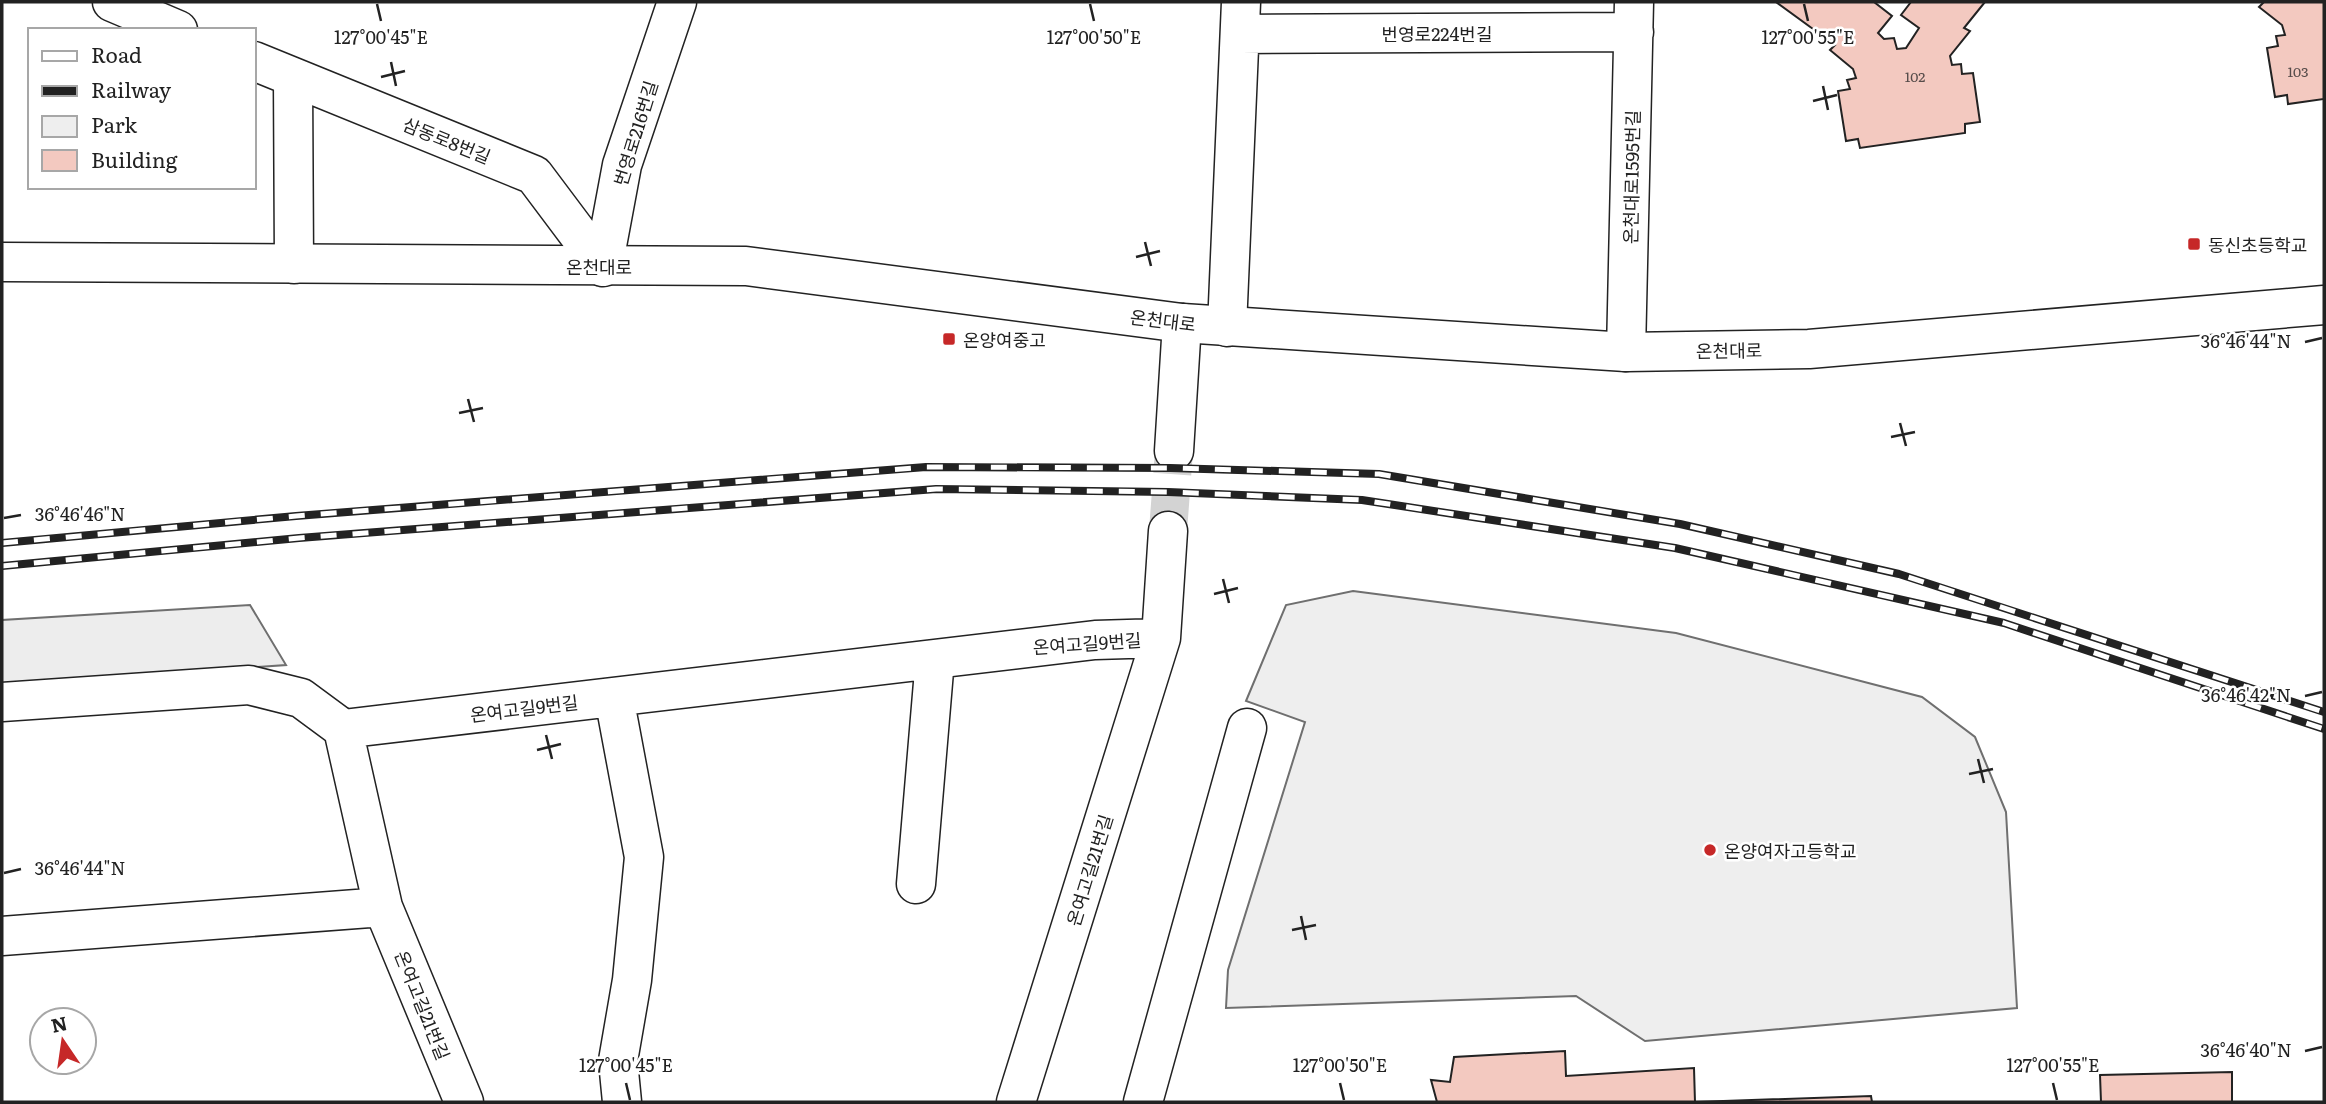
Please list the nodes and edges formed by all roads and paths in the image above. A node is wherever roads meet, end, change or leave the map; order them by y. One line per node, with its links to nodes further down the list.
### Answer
1 (112, 2): 5 (street)
2 (677, 2): 10 (street, 번영로216번길)
3 (1634, 17): 4 (street, 번영로224번길); 14 (street, 온천대로1595번길)
4 (1241, 18): 13 (street, 번영로224번길)
5 (173, 28)
6 (256, 62): 7 (street, 삼동로8번길)
7 (293, 78): 9 (street); 10 (street, 삼동로8번길)
8 (2, 262): 9 (street, 온천대로)
9 (294, 264): 10 (street, 온천대로)
10 (603, 267): 12 (street, 온천대로)
11 (2324, 305): 14 (street, 온천대로)
12 (1182, 323): 13 (street, 온천대로); 15 (street)
13 (1227, 327): 14 (street, 온천대로)
14 (1626, 352)
15 (1174, 451)
16 (1168, 531): 17 (street, 온여고길9번길)
17 (1161, 638): 18 (street, 온여고길9번길); 28 (street, 온여고길21번길)
18 (935, 659): 19 (street, 온여고길9번길); 23 (street)
19 (614, 697): 22 (street, 온여고길9번길); 27 (street)
20 (2, 702): 22 (street)
21 (1247, 728): 29 (street)
22 (343, 729): 24 (street)
23 (916, 884)
24 (383, 907): 25 (street); 26 (street, 온여고길21번길)
25 (2, 936)
26 (464, 1102)
27 (622, 1102)
28 (1016, 1102)
29 (1143, 1102)

